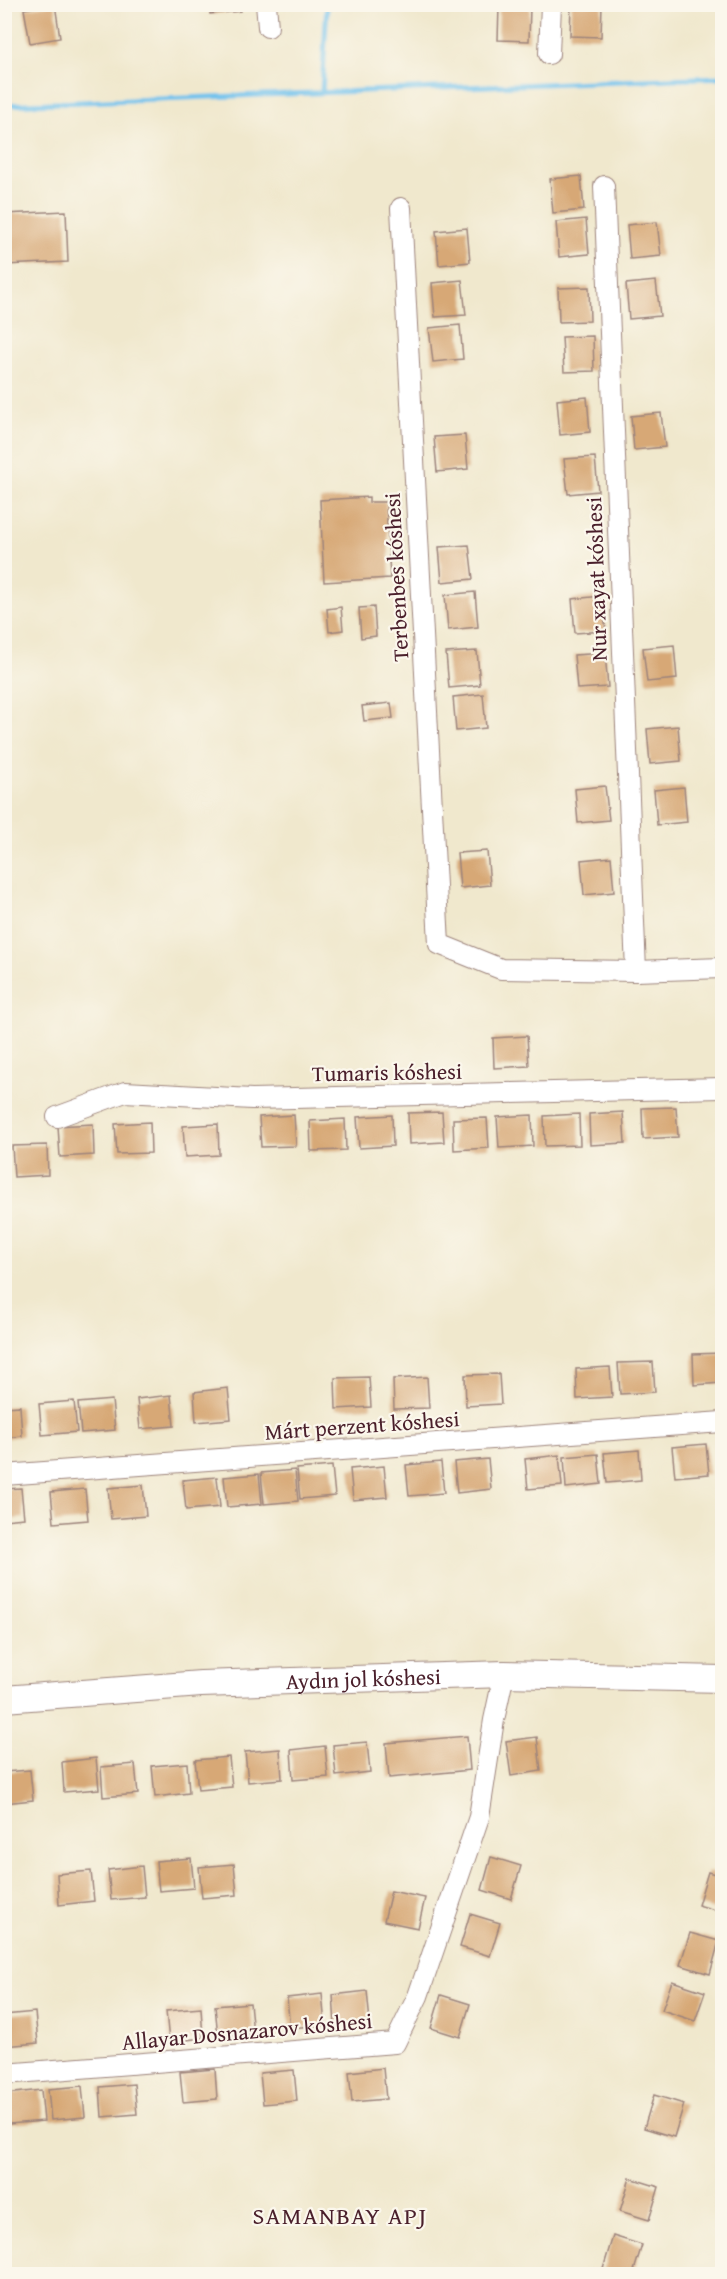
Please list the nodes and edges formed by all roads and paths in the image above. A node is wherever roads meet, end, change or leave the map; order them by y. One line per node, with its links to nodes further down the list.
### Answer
1 (266, 4): 3 (street)
2 (551, 4): 4 (street)
3 (268, 27)
4 (549, 54)
5 (604, 186): 8 (street, Nur xayat kóshesi)
6 (401, 208): 8 (street, Terbenbes kóshesi)
7 (723, 968): 8 (street)
8 (636, 970)
9 (723, 1088): 10 (street, Tumaris kóshesi)
10 (57, 1117)
11 (723, 1422): 12 (street, Márt perzent kóshesi)
12 (4, 1475)
13 (504, 1674): 14 (street, Aydın jol kóshesi); 15 (street, Aydın jol kóshesi); 16 (street, Allayar Dosnazarov kóshesi)
14 (723, 1679)
15 (4, 1699)
16 (4, 2074)

